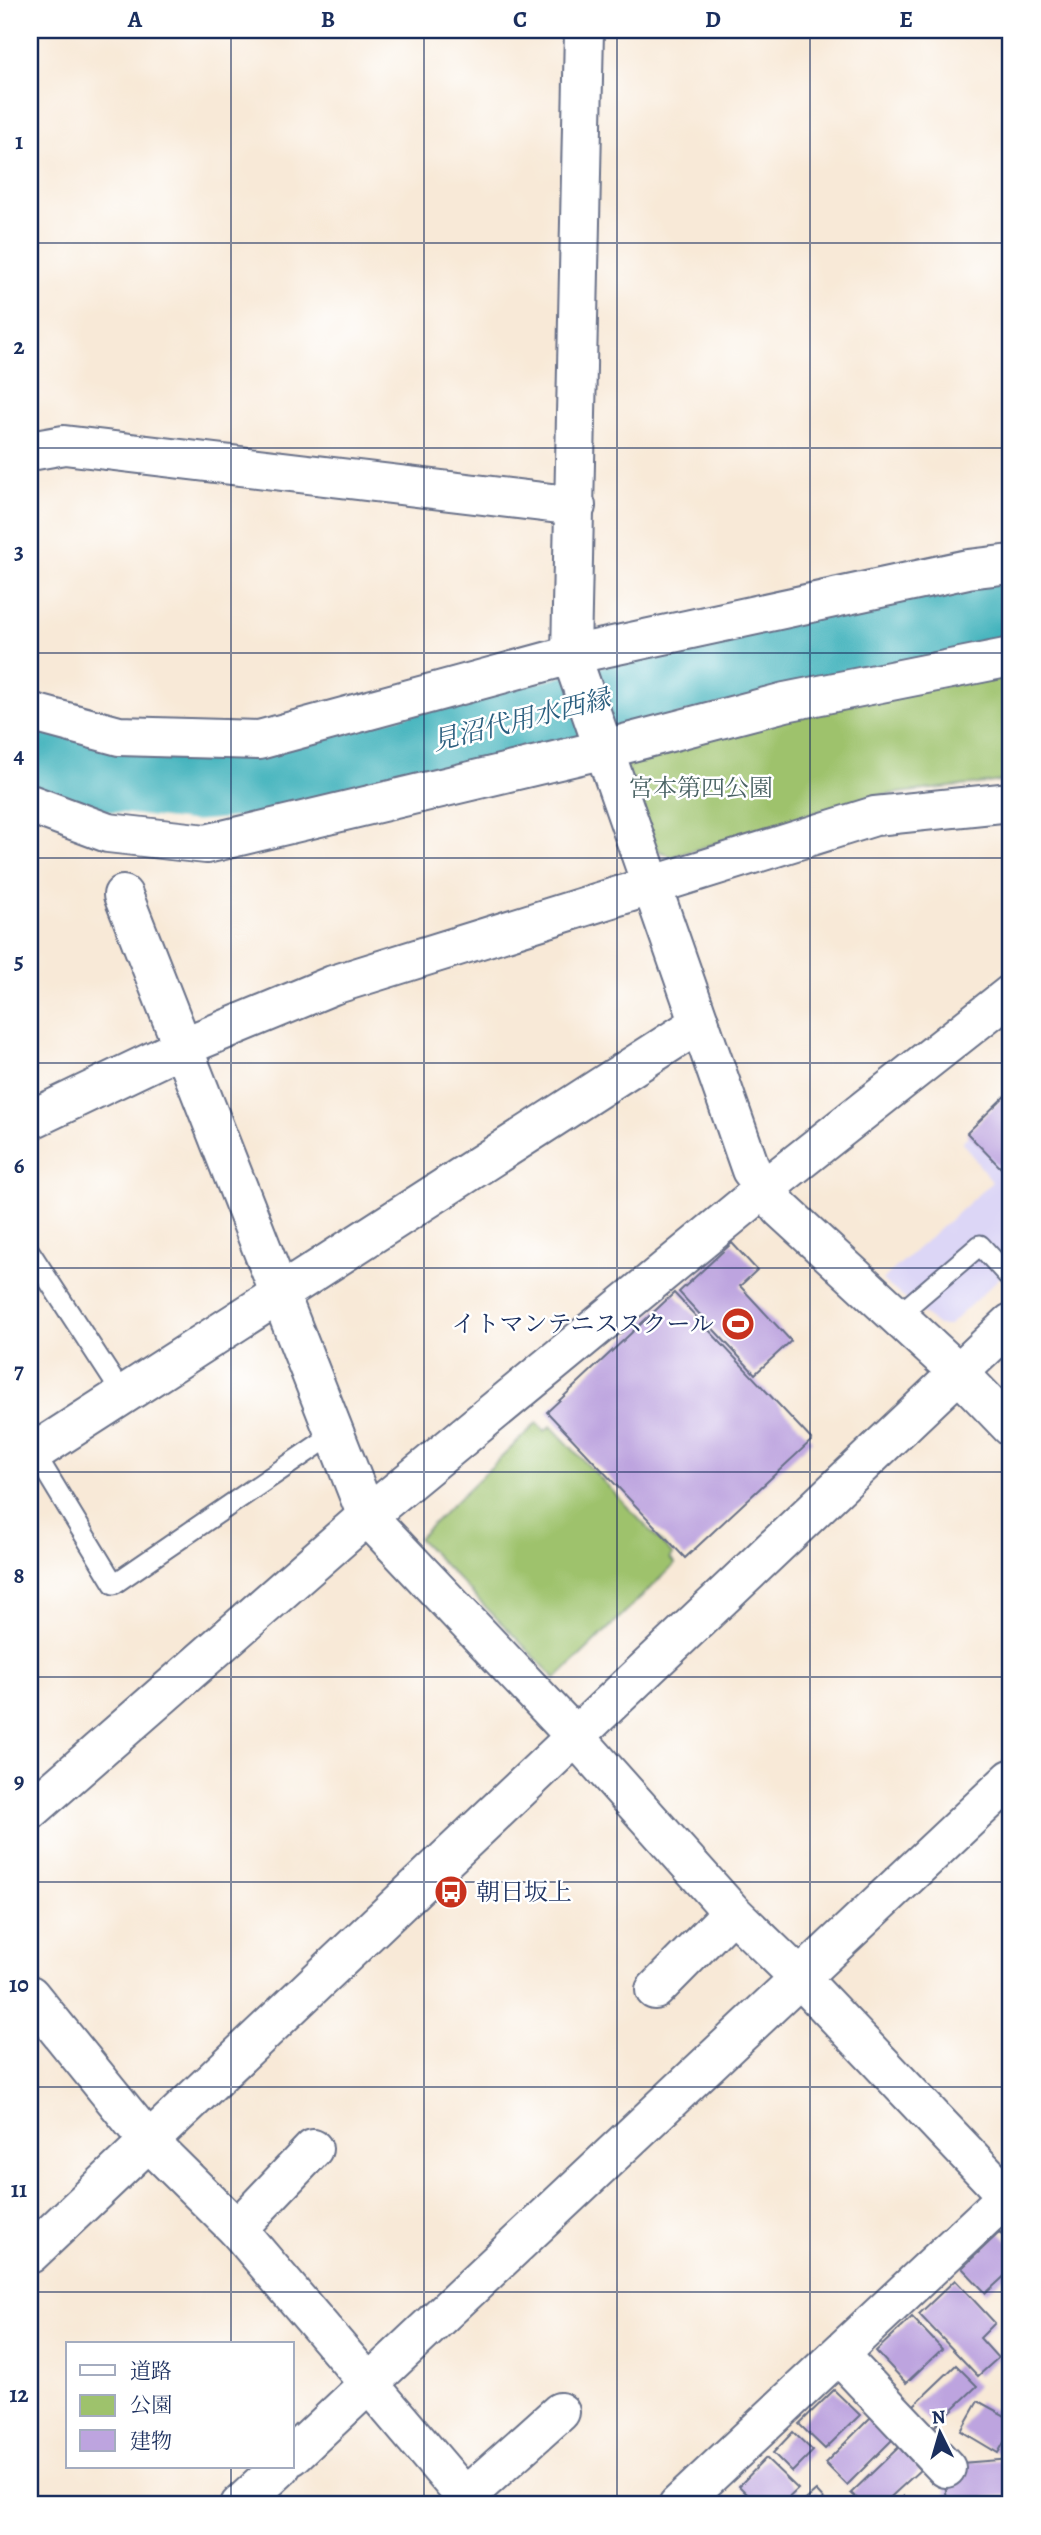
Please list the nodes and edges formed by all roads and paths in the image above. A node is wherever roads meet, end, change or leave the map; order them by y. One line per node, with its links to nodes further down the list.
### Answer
1 (584, 30): 3 (street)
2 (30, 452): 3 (street)
3 (576, 506): 6 (street)
4 (1011, 564): 6 (street)
5 (1011, 657): 8 (street)
6 (574, 664): 7 (street); 8 (street)
7 (30, 712)
8 (603, 741): 11 (street); 12 (street)
9 (1011, 802): 12 (street)
10 (30, 804): 11 (street)
11 (115, 864): 15 (street)
12 (652, 887): 14 (street); 15 (street)
13 (1011, 994): 17 (street)
14 (701, 1023): 17 (street); 20 (street)
15 (183, 1047): 16 (street); 20 (street)
16 (30, 1120)
17 (764, 1189): 21 (street); 28 (street)
18 (30, 1252): 24 (lane)
19 (1011, 1279): 21 (lane)
20 (280, 1294): 24 (street); 26 (street)
21 (897, 1316): 23 (street)
22 (1011, 1323): 23 (street)
23 (959, 1373): 25 (street); 29 (street)
24 (123, 1395): 27 (street)
25 (1011, 1427)
26 (335, 1433): 27 (lane); 28 (street)
27 (32, 1453)
28 (367, 1516): 29 (street); 31 (street)
29 (574, 1735): 32 (street); 36 (street)
30 (1011, 1779): 33 (street)
31 (30, 1811)
32 (732, 1912): 33 (street); 34 (street)
33 (801, 1979): 38 (street); 42 (street)
34 (655, 1990)
35 (30, 1995): 36 (street)
36 (150, 2143): 39 (street); 40 (street)
37 (313, 2148): 39 (street)
38 (1009, 2198): 41 (street)
39 (237, 2229): 42 (street)
40 (30, 2255)
41 (839, 2355): 46 (street); 49 (street)
42 (369, 2384): 44 (street); 47 (street)
43 (560, 2412): 47 (street)
44 (294, 2454)
45 (280, 2468): 48 (street)
46 (946, 2468)
47 (469, 2501)
48 (240, 2505)
49 (678, 2505)

